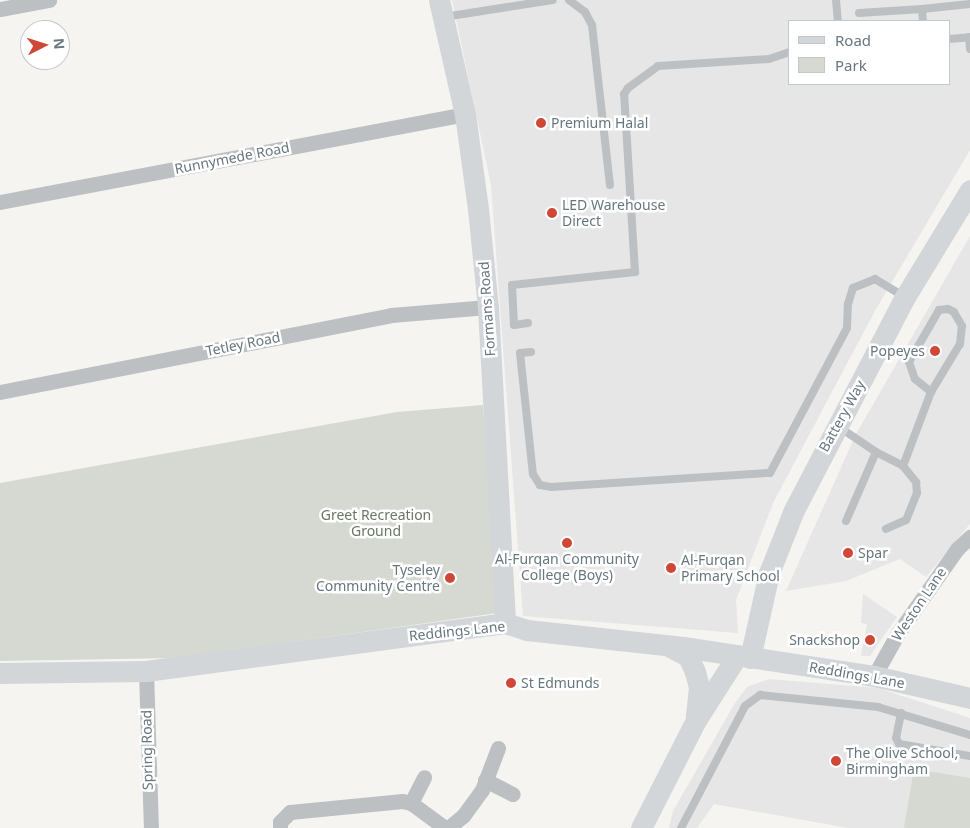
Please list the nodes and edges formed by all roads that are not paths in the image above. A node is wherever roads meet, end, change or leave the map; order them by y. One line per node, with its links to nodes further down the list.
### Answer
1 (49, 0): 7 (street)
2 (553, 0): 8 (lane)
3 (568, 0): 17 (lane)
4 (836, 0): 10 (lane)
5 (970, 4): 6 (lane)
6 (922, 8): 9 (lane); 11 (lane)
7 (0, 9)
8 (441, 9): 16 (street, Formans Road)
9 (859, 13)
10 (838, 20)
11 (924, 20)
12 (970, 37): 13 (lane); 14 (lane)
13 (950, 39)
14 (970, 48)
15 (786, 52): 22 (lane)
16 (465, 114): 19 (street, Runnymede Road); 21 (street, Formans Road)
17 (610, 185)
18 (970, 190): 20 (street, Battery Way)
19 (0, 202)
20 (905, 297): 23 (lane); 26 (street, Battery Way)
21 (488, 307): 24 (street, Tetley Road); 33 (street, Formans Road)
22 (528, 323)
23 (531, 352)
24 (0, 392)
25 (931, 392): 25 (lane); 28 (lane)
26 (837, 425): 27 (lane); 35 (street, Battery Way)
27 (876, 452): 28 (lane); 29 (lane)
28 (903, 466): 30 (lane)
29 (846, 520)
30 (886, 529)
31 (970, 537): 32 (street, Weston Lane)
32 (963, 552): 38 (street, Weston Lane)
33 (505, 623): 34 (street, Reddings Lane); 36 (street, Reddings Lane)
34 (670, 646): 35 (street, Reddings Lane); 41 (street)
35 (743, 657): 38 (street, Reddings Lane); 41 (street, Battery Way)
36 (146, 671): 37 (street, Reddings Lane); 50 (street, Spring Road)
37 (0, 672)
38 (874, 676): 39 (street, Reddings Lane)
39 (970, 698)
40 (901, 712): 42 (lane); 44 (lane); 53 (lane)
41 (696, 720): 49 (street, Battery Way)
42 (970, 735)
43 (498, 748): 46 (street)
44 (970, 756)
45 (424, 777): 48 (street)
46 (485, 780): 47 (street); 52 (street)
47 (513, 794)
48 (411, 803): 51 (street); 52 (street)
49 (643, 827)
50 (150, 828)
51 (280, 828)
52 (446, 828)
53 (681, 828)

